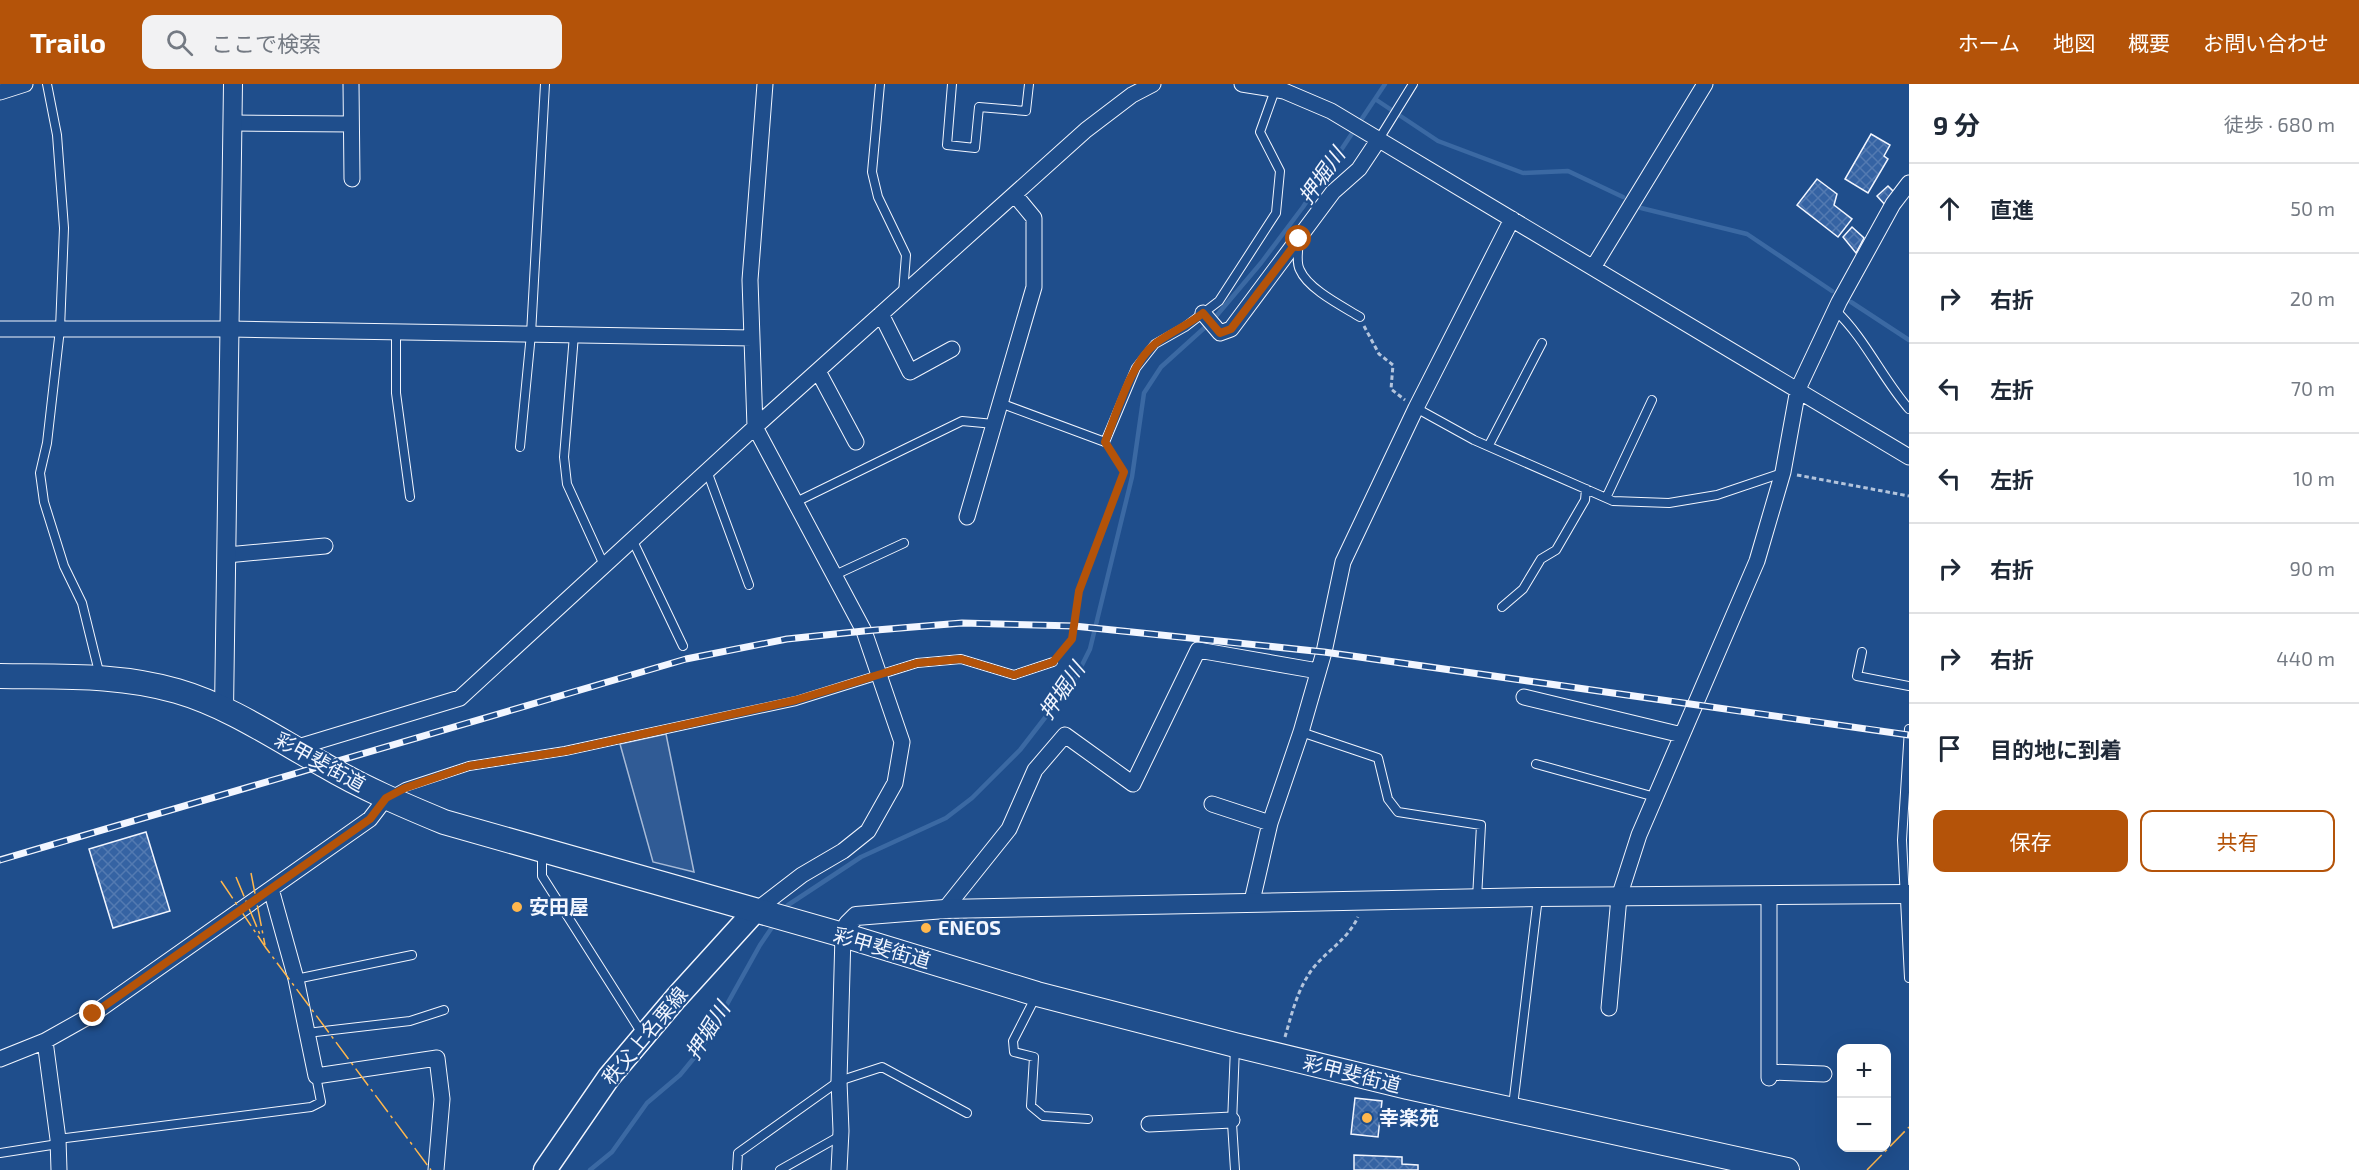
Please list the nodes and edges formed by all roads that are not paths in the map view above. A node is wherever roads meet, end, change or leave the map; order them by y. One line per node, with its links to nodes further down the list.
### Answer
1 (25, 84): 15 (street)
2 (46, 84): 31 (lane)
3 (234, 84): 16 (street)
4 (351, 84): 17 (street)
5 (545, 84): 34 (lane)
6 (765, 84): 36 (street)
7 (880, 84): 25 (lane)
8 (952, 84): 9 (lane)
9 (1029, 84)
10 (1153, 84): 21 (street)
11 (1242, 84): 14 (street)
12 (1413, 84): 18 (lane)
13 (1705, 84): 24 (street)
14 (1282, 88): 18 (street); 28 (lane)
15 (0, 92)
16 (233, 123): 17 (street); 32 (street)
17 (351, 124): 19 (street)
18 (1379, 139): 22 (street); 23 (street)
19 (352, 179)
20 (1909, 183): 26 (street)
21 (1015, 195): 25 (street); 42 (street)
22 (1512, 219): 24 (street); 43 (street)
23 (1299, 239): 28 (street); 29 (lane)
24 (1594, 266): 40 (street)
25 (903, 295): 27 (street)
26 (1835, 310): 40 (street); 44 (lane)
27 (881, 314): 38 (street); 39 (street)
28 (1203, 314): 42 (lane)
29 (1360, 317)
30 (0, 329): 31 (street)
31 (60, 329): 32 (street); 72 (lane)
32 (230, 329): 33 (street); 61 (street)
33 (396, 332): 34 (street); 54 (lane)
34 (531, 334): 35 (street); 49 (lane)
35 (574, 335): 36 (street); 62 (lane)
36 (752, 338): 46 (street)
37 (1542, 343): 48 (lane)
38 (952, 349)
39 (818, 371): 46 (street); 47 (street)
40 (1798, 389): 50 (street); 52 (street)
41 (1652, 400): 55 (lane)
42 (1000, 403): 45 (street)
43 (1416, 408): 48 (lane); 69 (street)
44 (1909, 409)
45 (994, 424): 56 (lane); 57 (street)
46 (755, 427): 51 (street); 56 (street)
47 (856, 442)
48 (1489, 445): 53 (lane)
49 (520, 447)
50 (1909, 457)
51 (707, 471): 58 (street); 64 (lane)
52 (1783, 472): 55 (lane); 78 (street)
53 (1586, 489): 55 (lane); 65 (lane)
54 (410, 497)
55 (1606, 498)
56 (796, 502): 63 (street)
57 (967, 518)
58 (632, 539): 62 (street); 66 (lane)
59 (904, 543): 63 (lane)
60 (325, 546): 61 (street)
61 (227, 555): 75 (street)
62 (604, 565): 79 (street)
63 (835, 575): 71 (street)
64 (749, 585)
65 (1502, 607)
66 (683, 646)
67 (1862, 652): 73 (lane)
68 (1053, 662): 71 (lane)
69 (1318, 671): 77 (street); 93 (street)
70 (0, 676): 72 (highway, 彩甲斐街道)
71 (878, 676): 82 (lane); 94 (street)
72 (100, 678): 75 (highway, 彩甲斐街道)
73 (1909, 686)
74 (1524, 698): 78 (street)
75 (224, 710): 79 (highway, 彩甲斐街道)
76 (1909, 729): 87 (lane)
77 (1301, 732): 84 (street); 91 (lane)
78 (1682, 735): 81 (street)
79 (295, 748): 82 (highway, 彩甲斐街道)
80 (1536, 764): 81 (lane)
81 (1655, 797): 90 (street)
82 (386, 798): 85 (highway, 彩甲斐街道); 86 (street)
83 (1212, 804): 84 (street)
84 (1270, 824): 92 (street)
85 (542, 850): 94 (highway, 彩甲斐街道); 104 (lane)
86 (271, 889): 99 (street); 105 (street)
87 (1907, 894): 88 (street); 96 (lane)
88 (1769, 896): 90 (street); 108 (street)
89 (1538, 897): 90 (street); 91 (street); 111 (lane)
90 (1619, 897): 101 (street)
91 (1477, 898): 92 (street)
92 (1252, 901): 93 (street)
93 (945, 909): 95 (street)
94 (764, 914): 95 (highway, 彩甲斐街道); 104 (main road, 秩父上名栗線)
95 (843, 936): 100 (highway, 彩甲斐街道); 110 (street)
96 (1908, 940): 98 (lane)
97 (412, 955): 99 (lane)
98 (1909, 978)
99 (296, 979): 103 (street)
100 (1037, 994): 106 (highway, 彩甲斐街道); 113 (lane)
101 (1609, 1008)
102 (444, 1010): 103 (lane)
103 (307, 1033): 109 (street)
104 (644, 1036): 121 (main road, 秩父上名栗線)
105 (45, 1041): 107 (street); 117 (street)
106 (1235, 1045): 111 (highway, 彩甲斐街道); 114 (lane)
107 (0, 1059)
108 (1824, 1074)
109 (316, 1076): 117 (lane); 120 (street)
110 (838, 1081): 112 (lane); 116 (street); 122 (lane)
111 (1513, 1110): 126 (highway, 彩甲斐街道)
112 (967, 1113)
113 (1088, 1119)
114 (1232, 1120): 115 (street); 125 (lane)
115 (1149, 1124)
116 (840, 1136): 123 (lane); 124 (street)
117 (58, 1142): 118 (lane); 119 (street)
118 (0, 1154)
119 (59, 1170)
120 (436, 1170)
121 (545, 1170)
122 (737, 1170)
123 (780, 1170)
124 (839, 1170)
125 (1235, 1170)
126 (1787, 1170)

